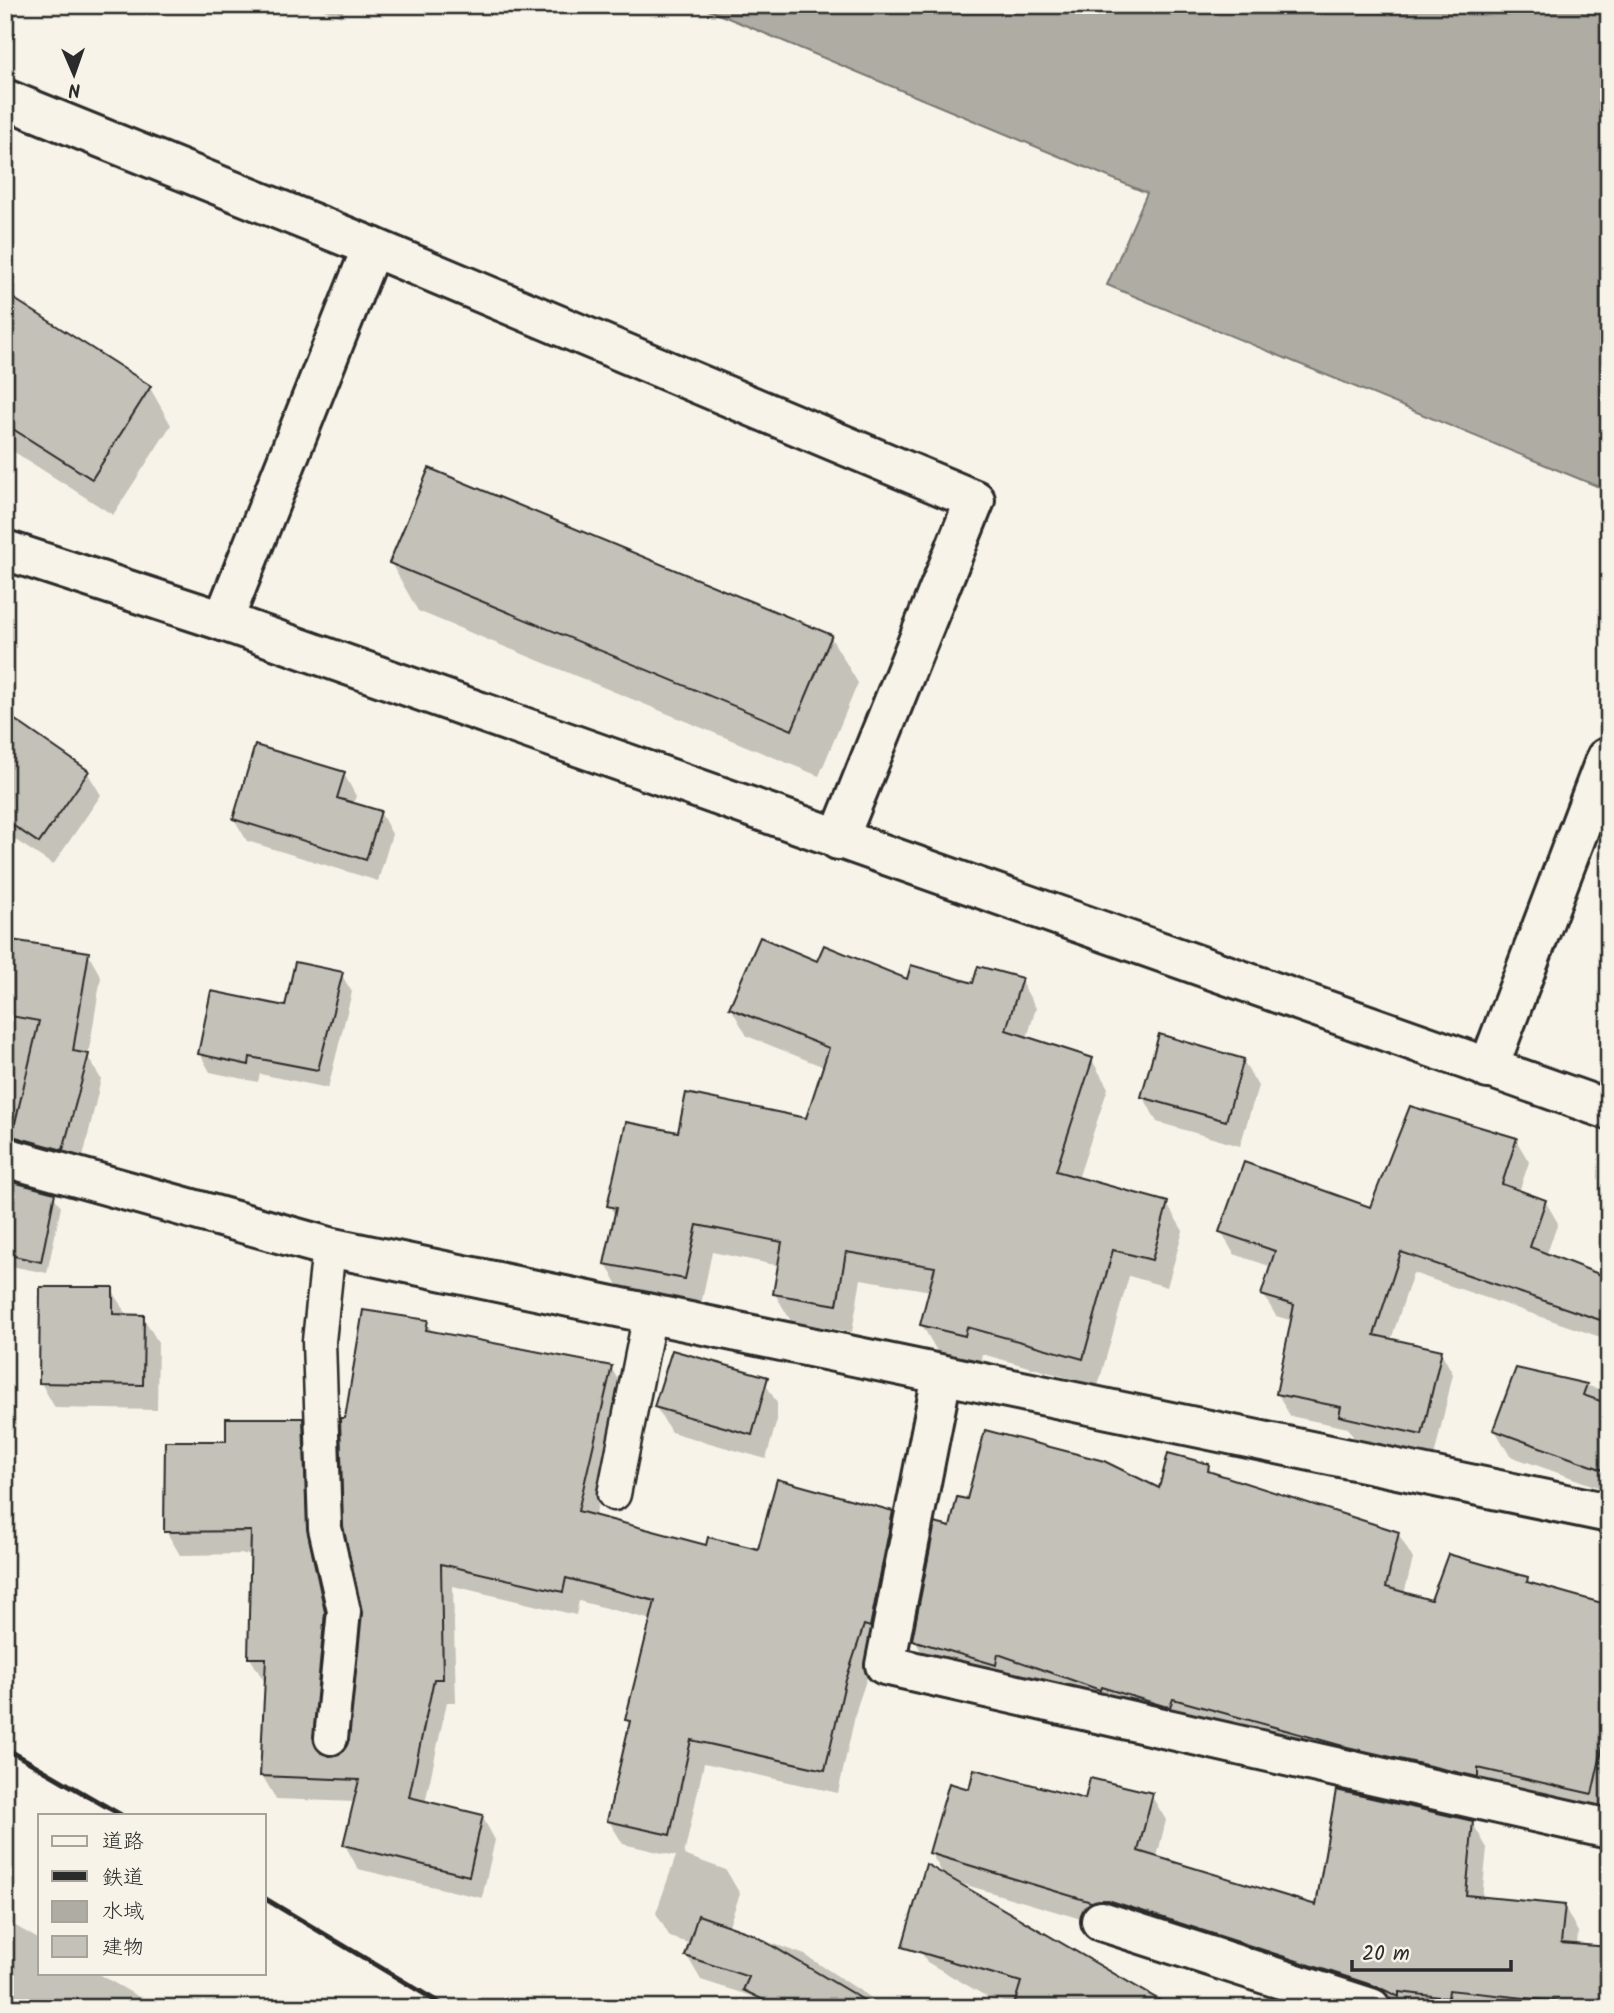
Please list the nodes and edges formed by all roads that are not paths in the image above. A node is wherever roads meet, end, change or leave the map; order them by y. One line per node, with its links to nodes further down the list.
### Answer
1 (5, 99): 2 (street)
2 (372, 247): 4 (street); 6 (street)
3 (5, 550): 4 (street)
4 (223, 621): 6 (street)
5 (1609, 759): 7 (street)
6 (838, 840): 7 (street)
7 (1488, 1069): 8 (street)
8 (1609, 1110)
9 (5, 1157): 10 (street)
10 (329, 1247): 11 (street); 15 (lane)
11 (650, 1314): 12 (street); 13 (lane)
12 (942, 1376): 14 (street); 16 (street)
13 (614, 1494)
14 (1609, 1513)
15 (331, 1738)
16 (1609, 1829)
17 (1101, 1921): 18 (street)
18 (1371, 2008)

